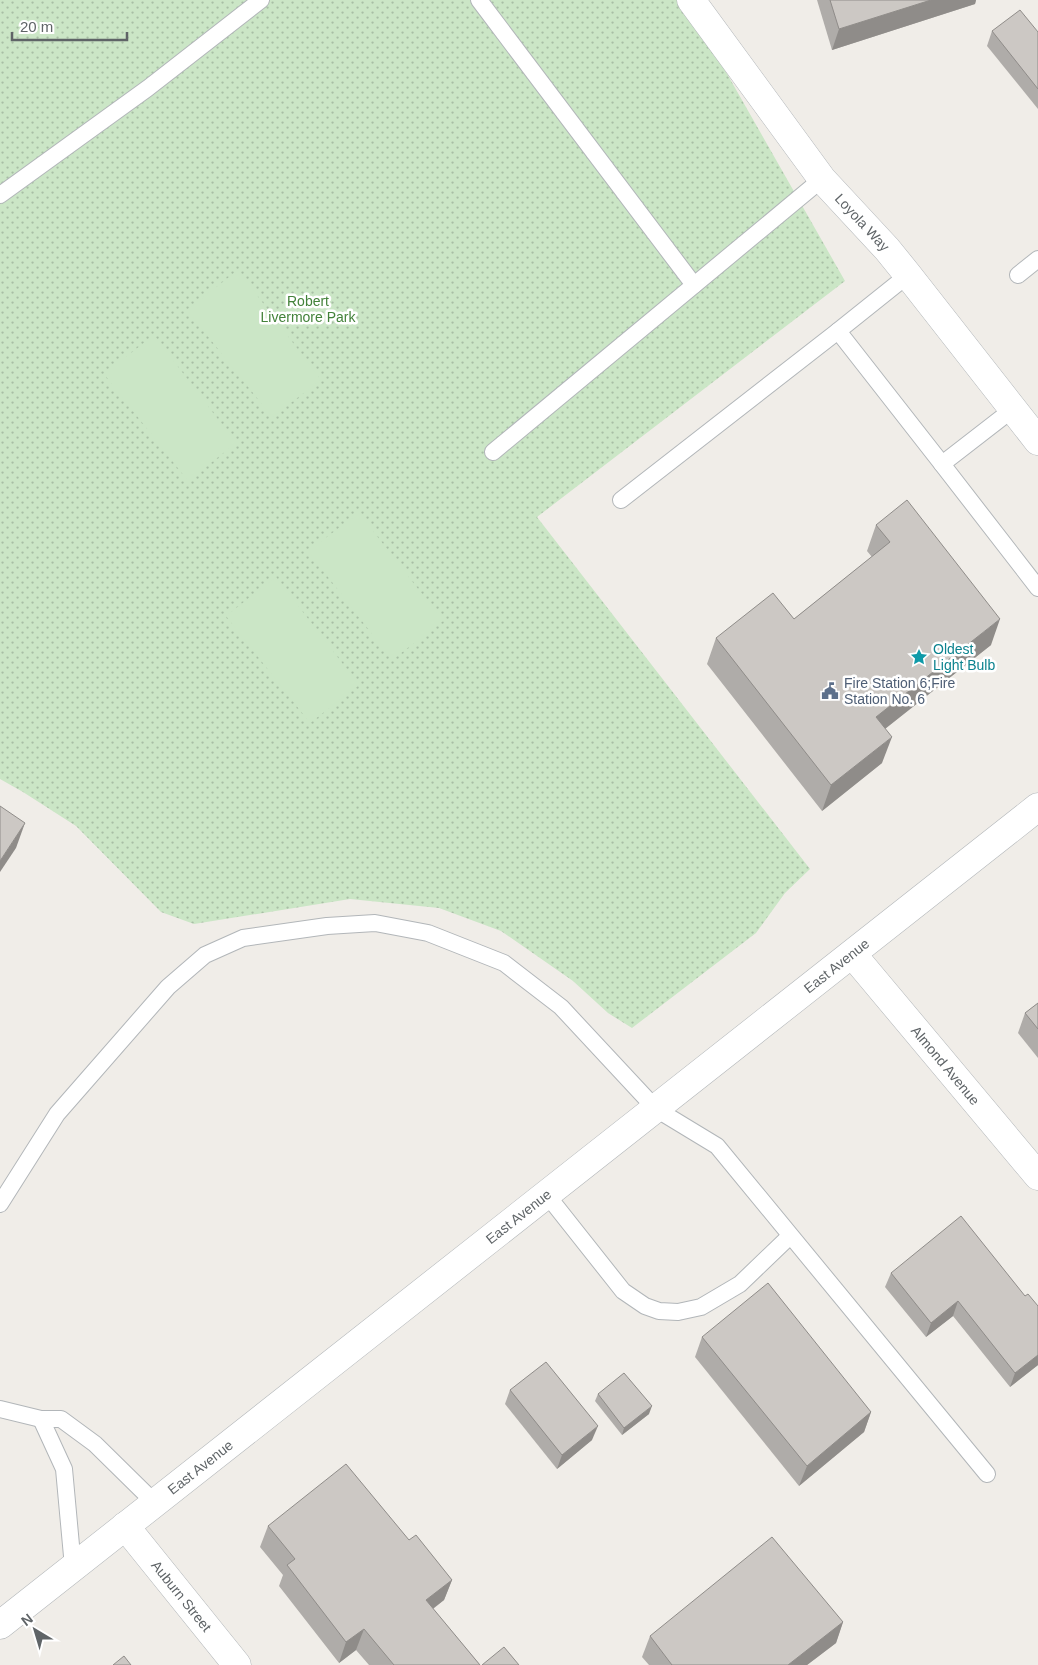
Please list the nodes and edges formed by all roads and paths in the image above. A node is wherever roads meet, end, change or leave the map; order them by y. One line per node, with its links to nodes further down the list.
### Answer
1 (261, 0): 5 (lane)
2 (479, 0): 9 (lane)
3 (691, 0): 4 (main road, Loyola Way)
4 (822, 179): 7 (main road, Loyola Way); 9 (lane)
5 (0, 195)
6 (1038, 259): 8 (lane)
7 (908, 275): 10 (lane); 11 (main road, Loyola Way)
8 (1018, 275)
9 (694, 285): 13 (lane)
10 (838, 331): 14 (lane); 15 (lane)
11 (1013, 409): 12 (main road, Loyola Way); 14 (lane)
12 (1038, 440)
13 (493, 452)
14 (942, 464): 16 (lane)
15 (621, 500)
16 (1038, 588)
17 (1038, 808): 18 (main road, East Avenue)
18 (853, 955): 19 (main road, East Avenue); 20 (main road, Almond Avenue)
19 (656, 1109): 21 (main road, East Avenue); 22 (lane); 23 (lane)
20 (1038, 1176)
21 (547, 1195): 23 (lane); 27 (main road, East Avenue)
22 (0, 1204)
23 (790, 1236): 26 (lane)
24 (0, 1408): 25 (lane)
25 (41, 1419): 27 (lane); 29 (lane)
26 (987, 1474)
27 (155, 1503): 28 (main road, East Avenue)
28 (125, 1526): 29 (main road, East Avenue); 31 (main road, Auburn Street)
29 (73, 1568): 30 (main road, East Avenue)
30 (0, 1625)
31 (237, 1665)

